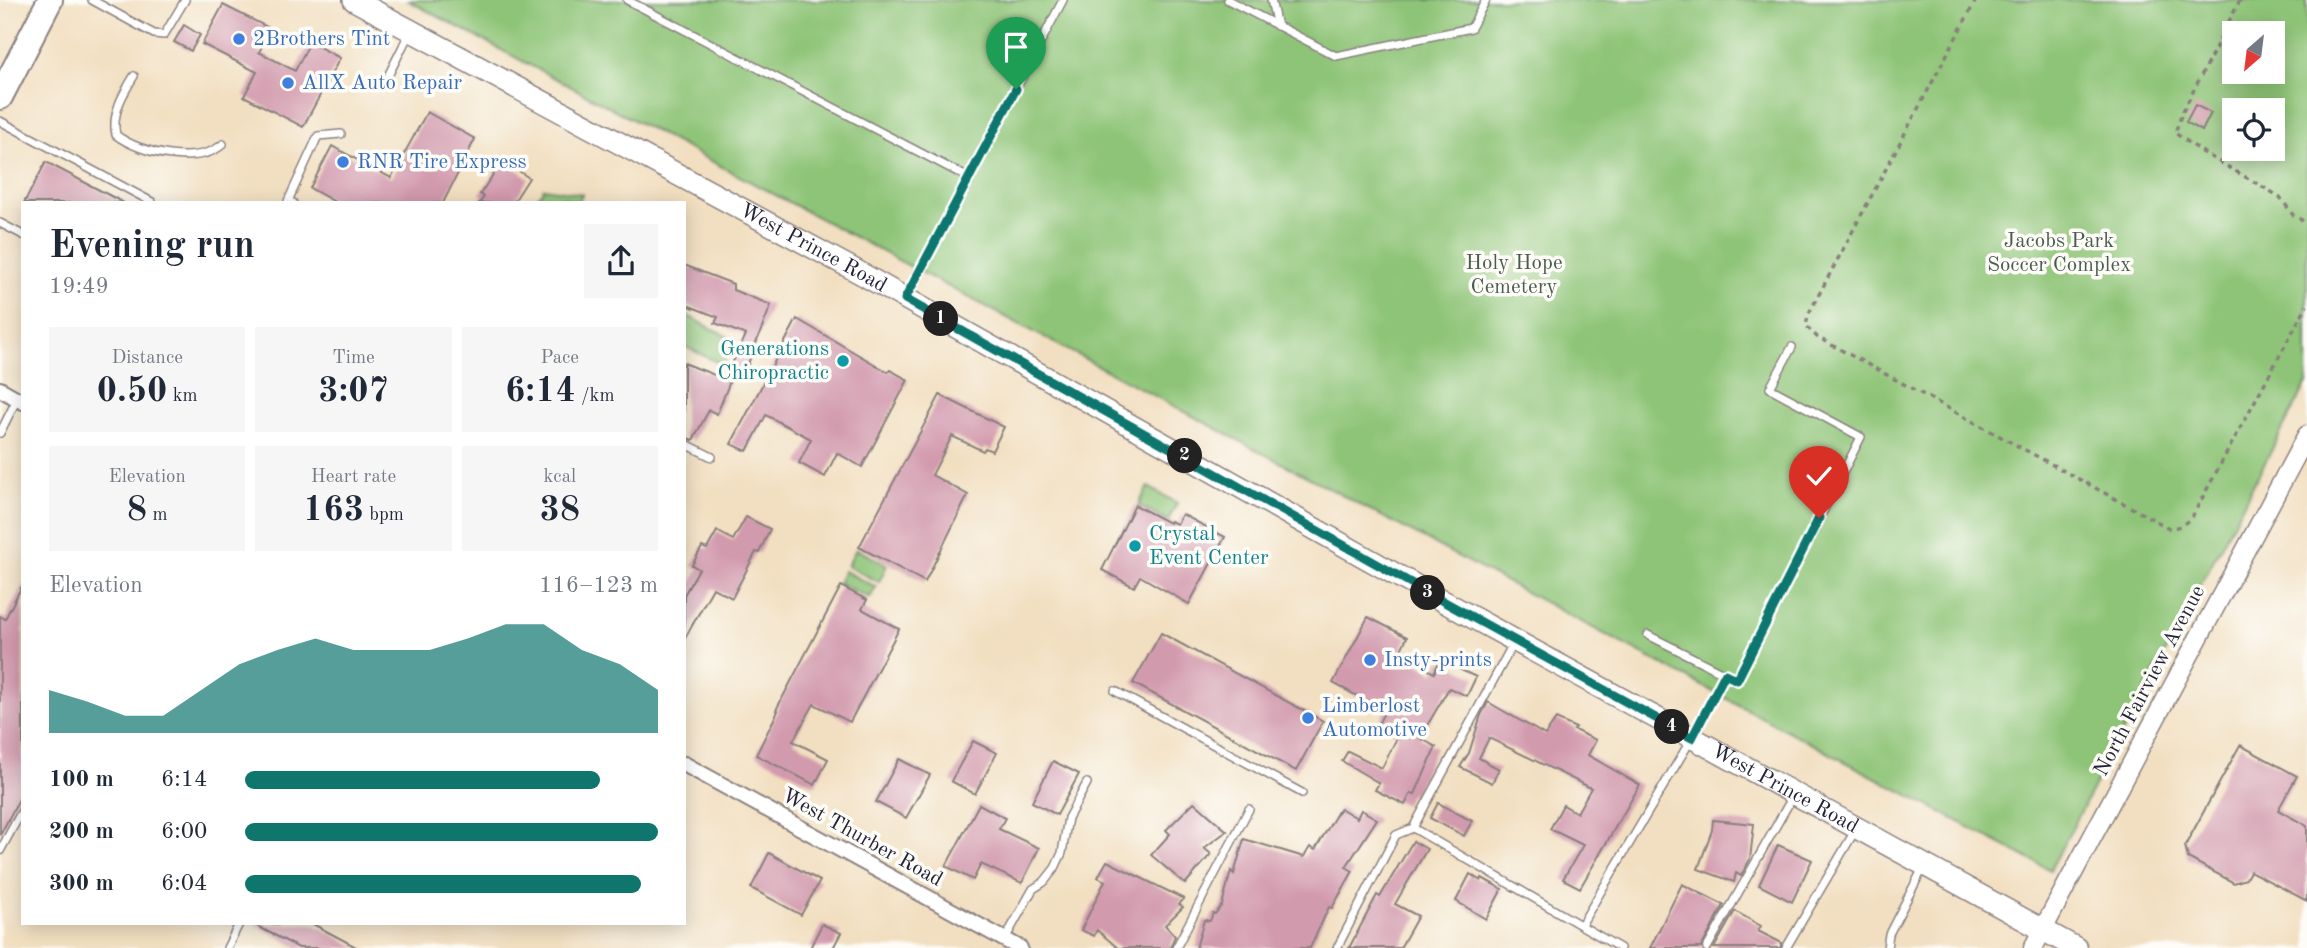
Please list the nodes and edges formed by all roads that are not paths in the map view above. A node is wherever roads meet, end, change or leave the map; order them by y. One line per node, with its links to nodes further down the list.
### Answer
1 (50, 0): 14 (highway)
2 (92, 0): 3 (lane)
3 (186, 0)
4 (354, 0): 11 (main road, West Prince Road)
5 (627, 0): 18 (lane)
6 (1063, 0): 18 (lane)
7 (1228, 0): 10 (lane)
8 (1271, 0): 10 (lane)
9 (1486, 0): 10 (lane)
10 (1277, 26)
11 (411, 31): 13 (lane); 23 (main road, West Prince Road)
12 (134, 76): 17 (lane)
13 (386, 80)
14 (0, 97)
15 (0, 121): 19 (lane)
16 (341, 134): 20 (lane)
17 (223, 144)
18 (968, 178): 23 (lane)
19 (150, 201)
20 (288, 201)
21 (0, 223): 22 (lane)
22 (21, 234)
23 (905, 299): 32 (main road, West Prince Road)
24 (1791, 347): 33 (lane)
25 (0, 389): 26 (street)
26 (20, 400): 27 (lane)
27 (0, 433)
28 (2307, 435): 49 (street, North Fairview Avenue)
29 (686, 444): 30 (lane)
30 (712, 457)
31 (1648, 635): 33 (lane)
32 (1514, 641): 35 (main road, West Prince Road); 42 (lane)
33 (1725, 674): 35 (lane)
34 (1115, 691): 38 (lane)
35 (1692, 738): 39 (main road, West Prince Road); 47 (lane)
36 (686, 765): 48 (street, West Thurber Road)
37 (1087, 783): 48 (lane)
38 (1302, 793)
39 (1794, 794): 43 (main road, West Prince Road); 55 (lane)
40 (1249, 809): 52 (lane)
41 (21, 813): 44 (lane)
42 (1413, 828): 47 (lane); 53 (lane)
43 (1856, 828): 45 (main road, West Prince Road); 56 (lane)
44 (0, 851)
45 (1924, 866): 49 (main road, West Prince Road); 57 (lane)
46 (238, 925): 50 (lane)
47 (1581, 925): 54 (lane)
48 (1004, 939): 51 (street, West Thurber Road)
49 (2038, 939): 58 (main road, West Prince Road)
50 (227, 948)
51 (1020, 948)
52 (1176, 948)
53 (1337, 948)
54 (1620, 948)
55 (1707, 948)
56 (1786, 948)
57 (1887, 948)
58 (2076, 948)

